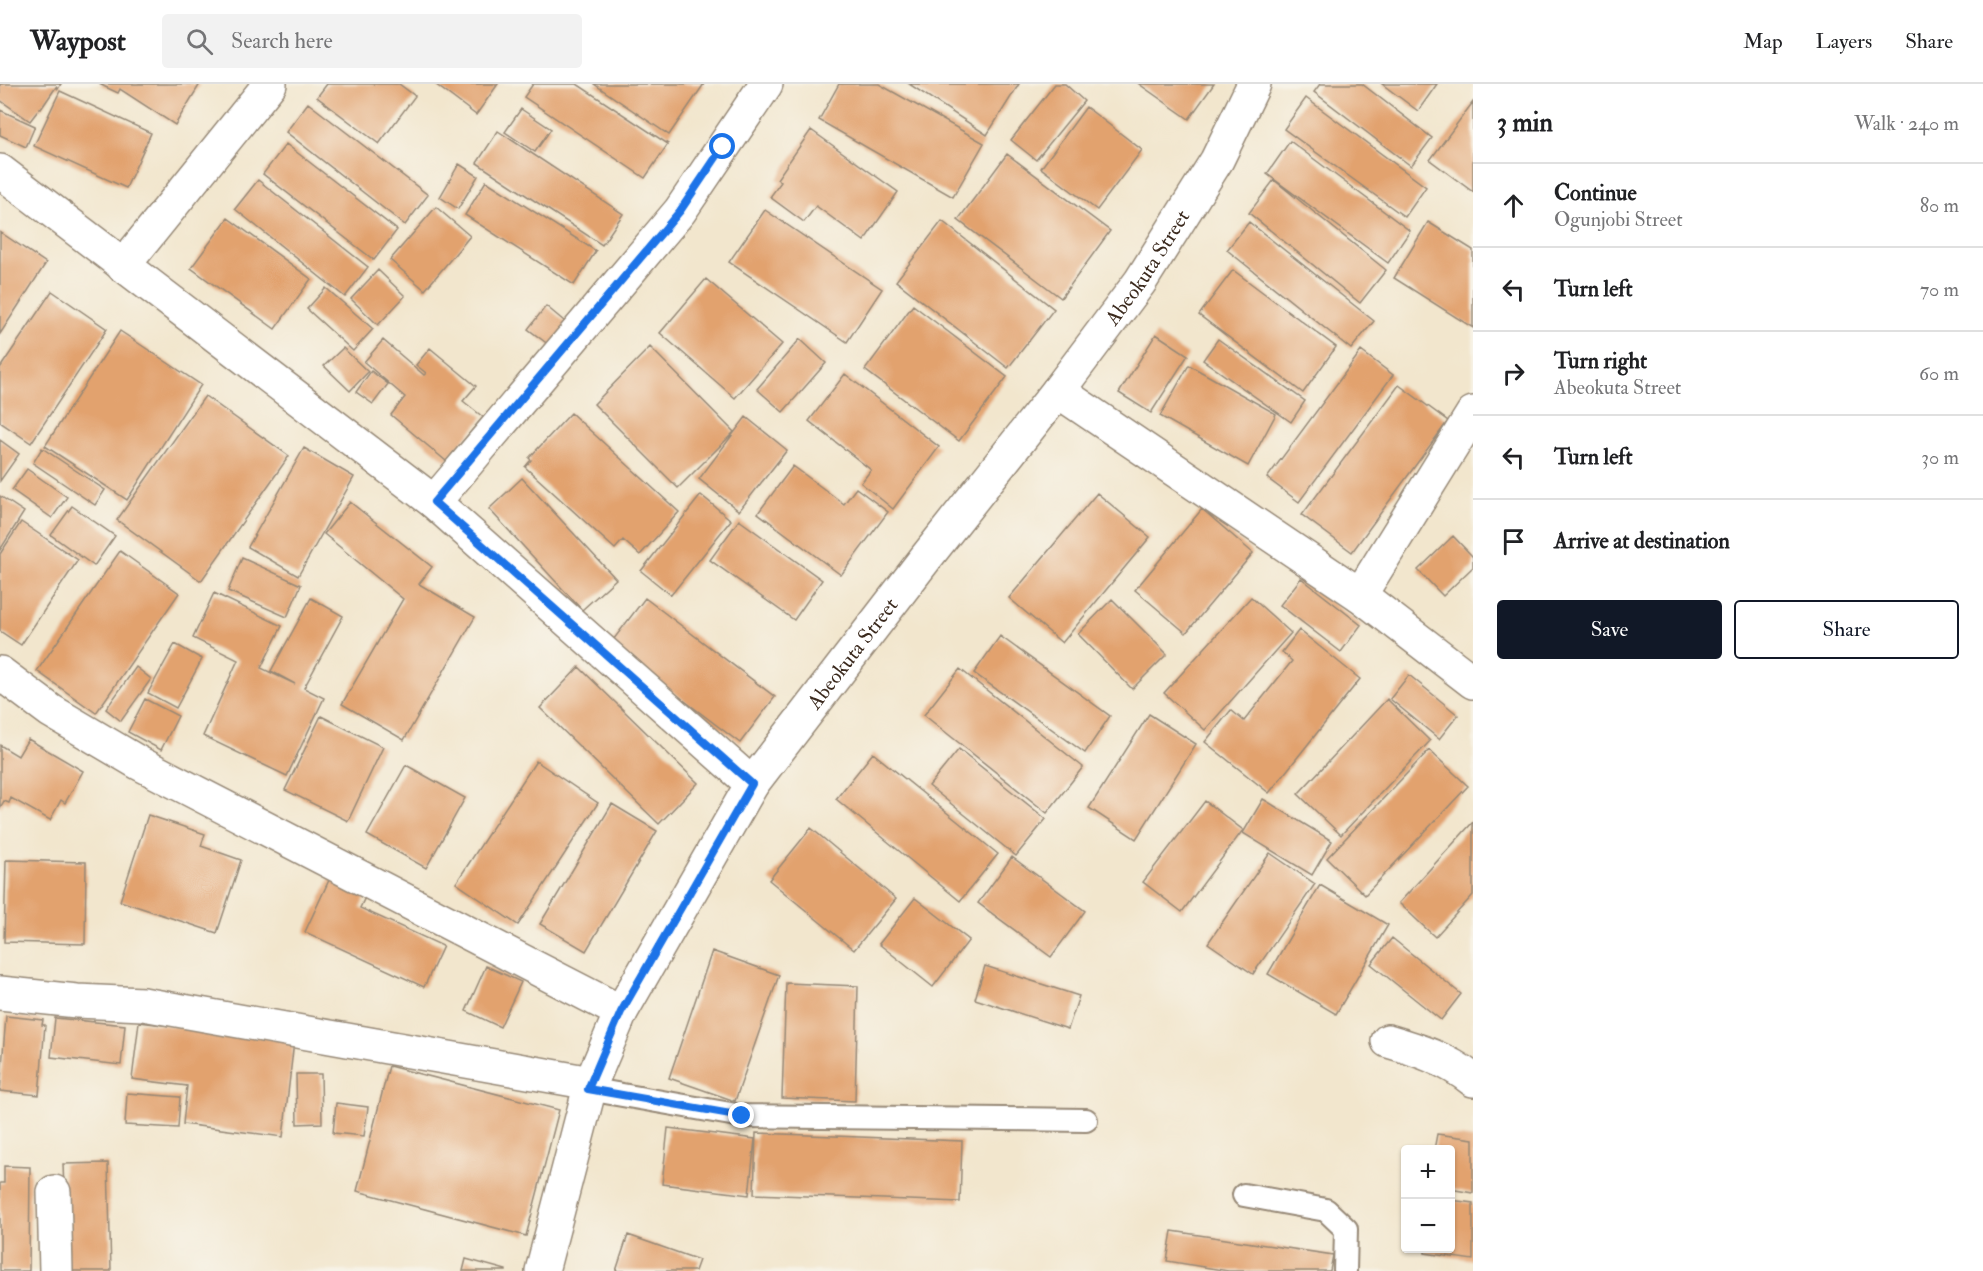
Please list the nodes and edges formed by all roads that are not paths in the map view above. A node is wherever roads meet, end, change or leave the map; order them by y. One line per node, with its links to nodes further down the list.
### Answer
1 (270, 84): 5 (street)
2 (766, 84): 8 (street)
3 (1254, 84): 6 (street, Abeokuta Street)
4 (0, 171): 5 (street)
5 (123, 266): 8 (street)
6 (1058, 391): 9 (street); 12 (street, Abeokuta Street)
7 (1473, 413): 9 (street)
8 (434, 502): 12 (street)
9 (1360, 595): 11 (street)
10 (0, 673): 14 (street)
11 (1473, 682)
12 (752, 784): 14 (street, Abeokuta Street)
13 (0, 993): 17 (street)
14 (621, 1012): 17 (street, Abeokuta Street)
15 (1388, 1041): 16 (street)
16 (1473, 1080)
17 (589, 1086): 18 (lane); 22 (street, Abeokuta Street)
18 (1086, 1120)
19 (54, 1192): 21 (street)
20 (1244, 1195): 23 (lane)
21 (56, 1271)
22 (542, 1271)
23 (1345, 1271)

